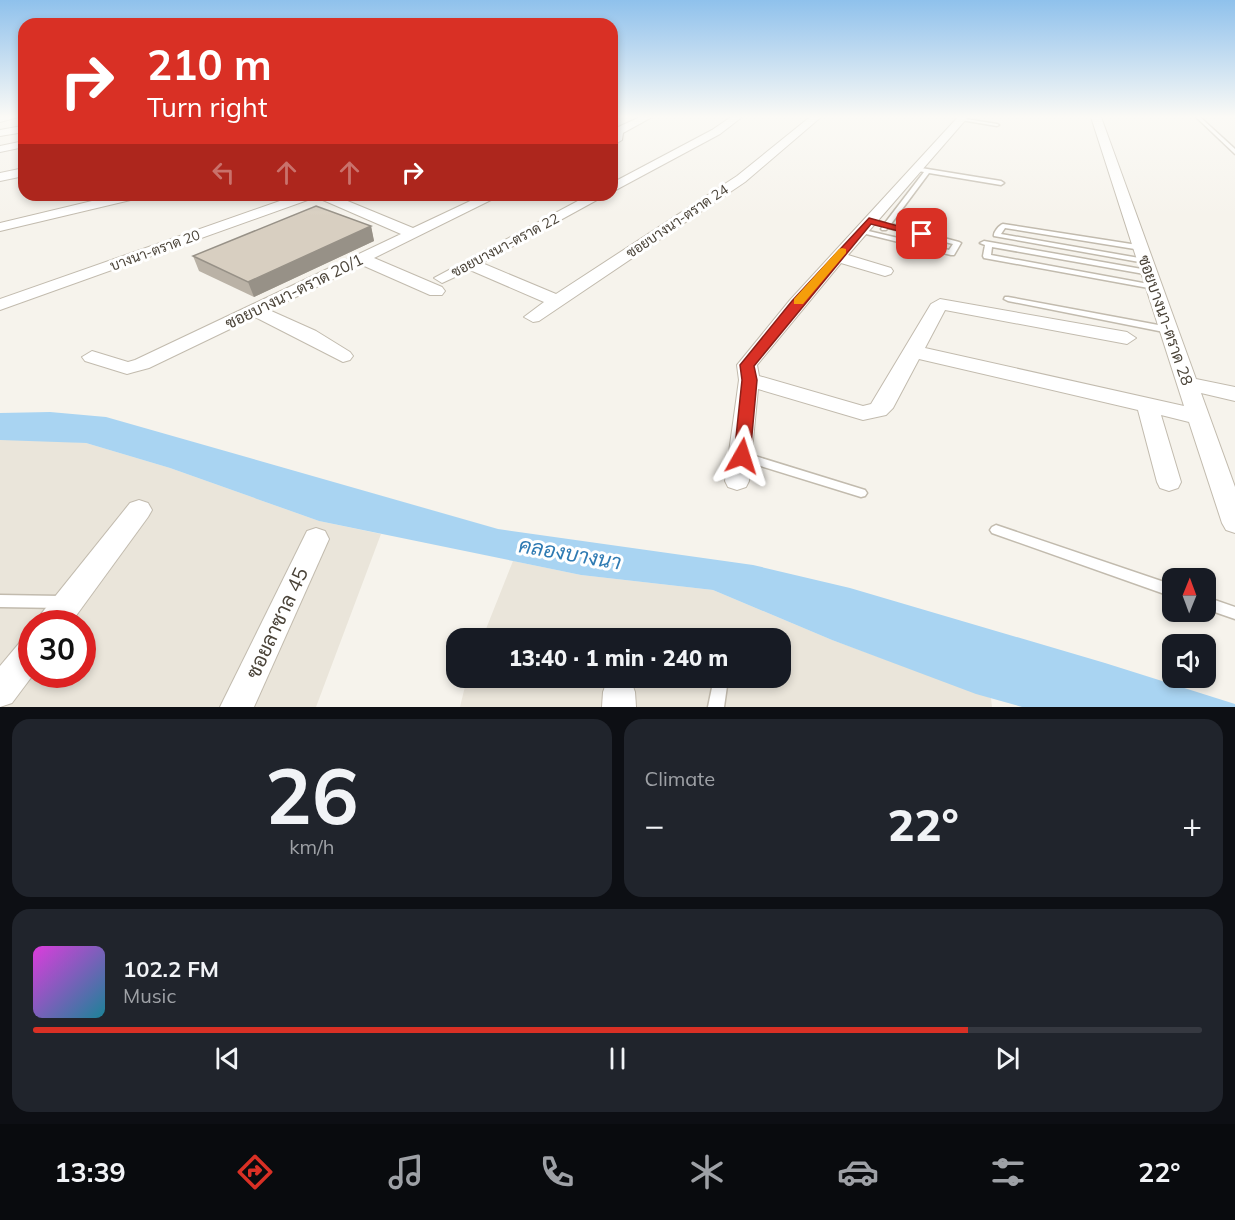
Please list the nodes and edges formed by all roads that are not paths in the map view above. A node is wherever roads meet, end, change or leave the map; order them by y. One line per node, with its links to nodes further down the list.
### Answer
1 (683, 150): 9 (street)
2 (776, 150): 26 (street, ซอยบางนา-ตราด 24)
3 (937, 150): 5 (street)
4 (1107, 150): 23 (street, ซอยบางนา-ตราด 28)
5 (922, 170): 8 (lane); 15 (lane); 16 (street)
6 (18, 173): 7 (street)
7 (0, 177)
8 (1001, 183)
9 (618, 185)
10 (110, 201): 17 (street)
11 (293, 201): 27 (street, บางนา-ตราด 20)
12 (335, 201): 18 (street)
13 (481, 201): 18 (street, ซอยบางนา-ตราด 20/1)
14 (589, 201): 22 (street, ซอยบางนา-ตราด 22)
15 (887, 225): 16 (lane); 19 (lane); 19 (lane)
16 (865, 226): 19 (lane); 20 (street)
17 (0, 228)
18 (412, 233): 21 (street, ซอยบางนา-ตราด 20/1)
19 (879, 235)
20 (837, 257): 24 (street); 35 (street)
21 (360, 258): 22 (street, ซอยบางนา-ตราด 22); 28 (street, ซอยบางนา-ตราด 20/1)
22 (470, 264): 26 (street)
23 (1148, 267): 23 (lane); 23 (lane); 30 (street, ซอยบางนา-ตราด 28)
24 (885, 271)
25 (1008, 299): 30 (lane)
26 (558, 301): 29 (street, ซอยบางนา-ตราด 24)
27 (0, 305)
28 (255, 310): 33 (street); 34 (street, ซอยบางนา-ตราด 20/1)
29 (533, 317)
30 (1169, 330): 36 (street, ซอยบางนา-ตราด 28)
31 (1126, 338): 32 (street)
32 (915, 352): 35 (street); 38 (street)
33 (343, 356)
34 (92, 357)
35 (749, 380): 40 (street)
36 (1187, 384): 37 (street); 39 (street, ซอยบางนา-ตราด 28)
37 (1235, 394)
38 (1147, 405): 39 (street); 42 (street)
39 (1198, 417): 45 (street, ซอยบางนา-ตราด 28)
40 (742, 456): 41 (street); 43 (lane)
41 (736, 481)
42 (1169, 482)
43 (861, 493)
44 (139, 510): 52 (street)
45 (1235, 523)
46 (996, 530): 48 (lane)
47 (316, 539): 57 (street, ซอยลาซาล 45)
48 (1162, 587)
49 (0, 601): 51 (lane)
50 (1216, 606): 53 (lane)
51 (45, 610)
52 (62, 610)
53 (1235, 613)
54 (18, 669): 56 (street)
55 (719, 688): 58 (lane)
56 (0, 692)
57 (237, 707)
58 (716, 707)

